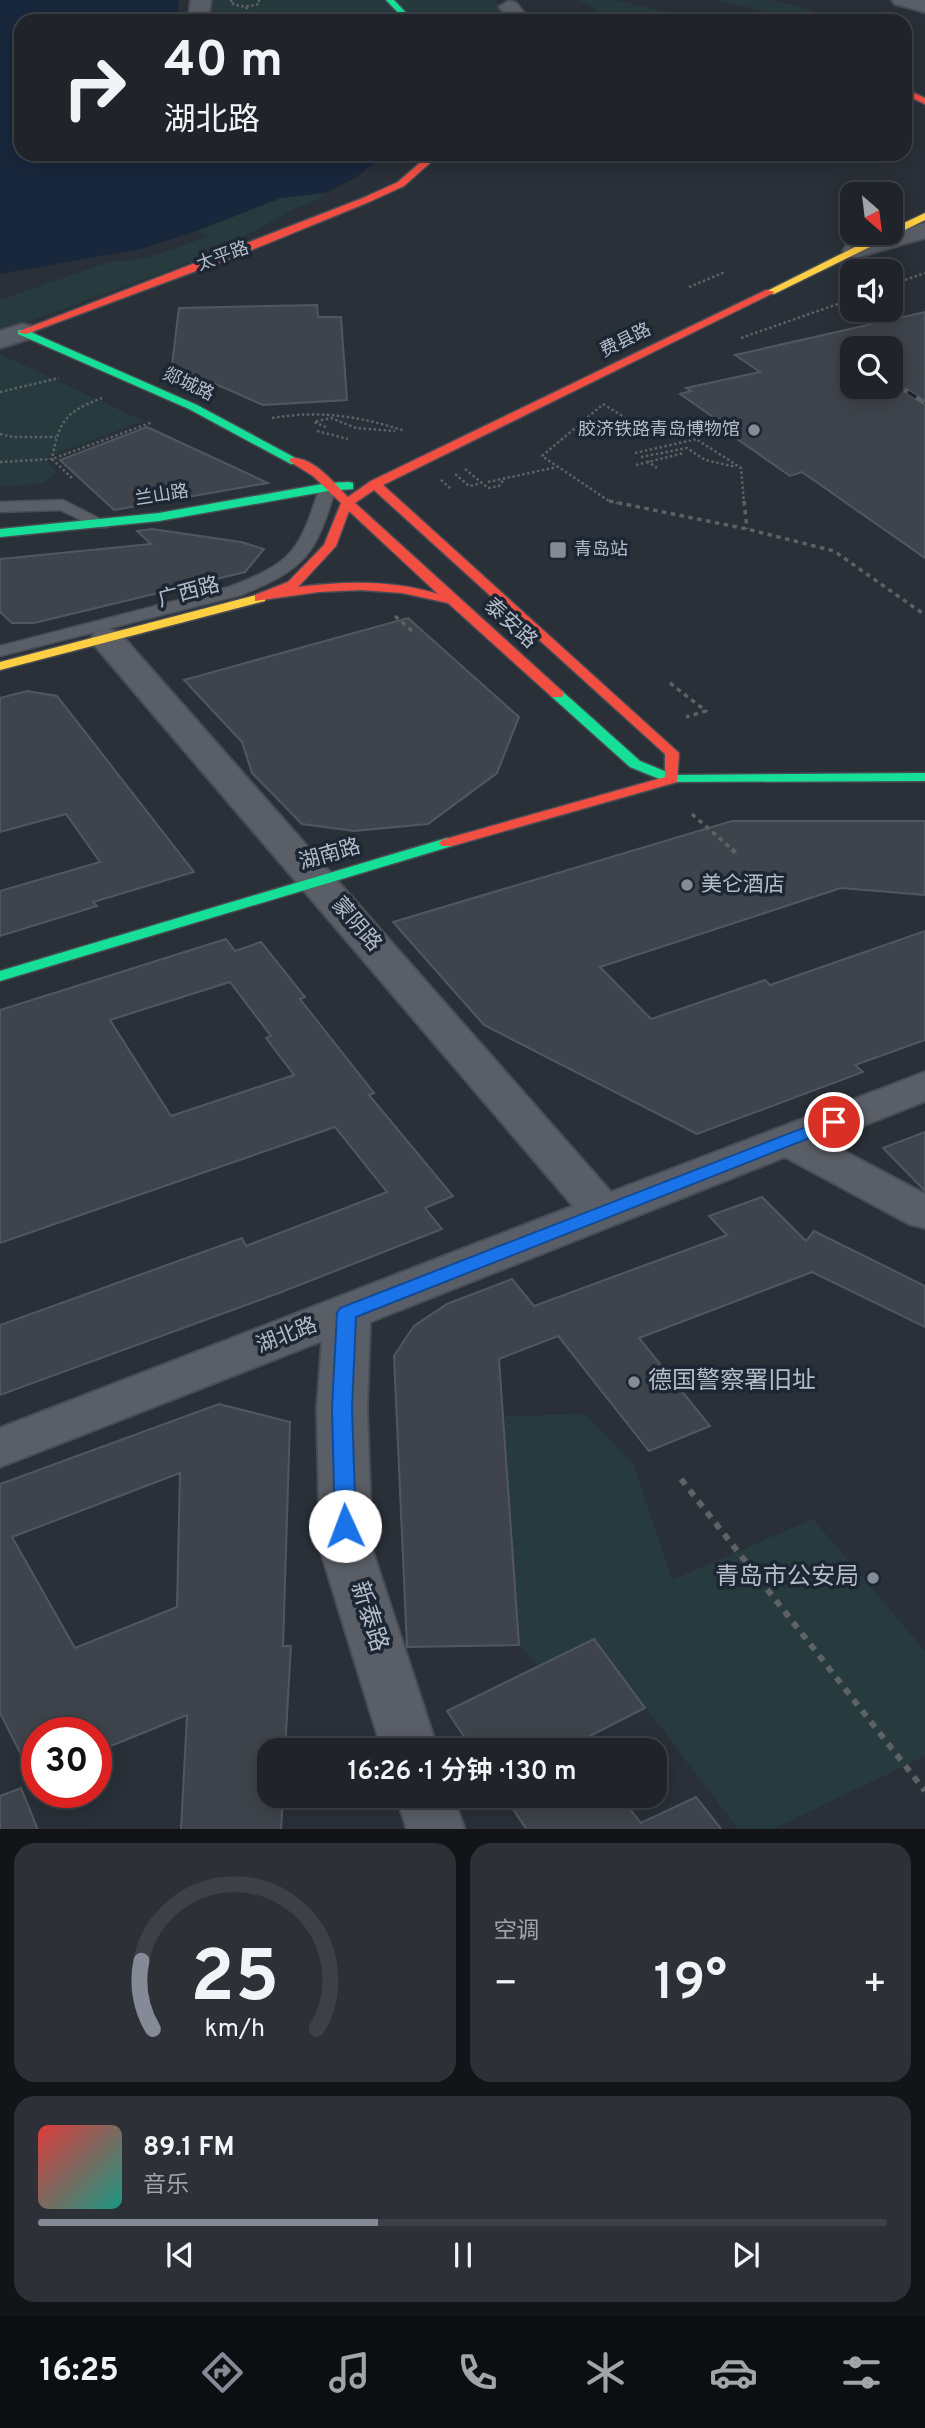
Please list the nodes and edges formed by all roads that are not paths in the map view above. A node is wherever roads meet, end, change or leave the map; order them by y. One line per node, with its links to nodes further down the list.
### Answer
1 (390, 0): 4 (main road)
2 (902, 0): 3 (street)
3 (925, 6)
4 (403, 14)
5 (424, 161): 14 (main road, 太平路)
6 (925, 200): 7 (main road)
7 (903, 211)
8 (925, 216): 9 (main road, 费县路)
9 (903, 224)
10 (925, 230): 11 (street)
11 (903, 234)
12 (849, 245): 15 (main road, 费县路)
13 (850, 245): 17 (main road, 费县路)
14 (11, 336): 18 (main road, 郯城路)
15 (593, 360)
16 (354, 475): 18 (main road)
17 (375, 484): 18 (main road); 20 (main road, 费县路); 33 (main road, 泰安路)
18 (328, 487): 20 (main road, 泰安路); 25 (main road, 兰山路); 30 (lane, 广西路)
19 (0, 495): 21 (lane)
20 (346, 504): 27 (main road, 广西路); 28 (main road, 泰安路)
21 (63, 505): 22 (lane); 23 (lane)
22 (0, 507)
23 (85, 516): 24 (lane); 25 (lane)
24 (0, 521)
25 (102, 524): 26 (main road, 兰山路)
26 (0, 533)
27 (274, 594): 28 (main road); 29 (main road, 广西路)
28 (459, 607): 33 (main road, 泰安路)
29 (107, 639): 31 (main road, 广西路); 34 (street, 蒙阴路)
30 (0, 651)
31 (0, 666)
32 (925, 777): 33 (main road, 泰安路)
33 (672, 779): 34 (main road, 湖南路)
34 (318, 880): 35 (main road, 湖南路); 38 (street, 蒙阴路)
35 (0, 976)
36 (925, 1086): 37 (street, 湖北路)
37 (789, 1140): 38 (street, 湖北路); 39 (street)
38 (604, 1213): 40 (street, 湖北路)
39 (925, 1213)
40 (347, 1313): 41 (street, 湖北路); 42 (street, 新泰路)
41 (0, 1448)
42 (406, 1738)
43 (429, 1808): 44 (street)
44 (436, 1829)

